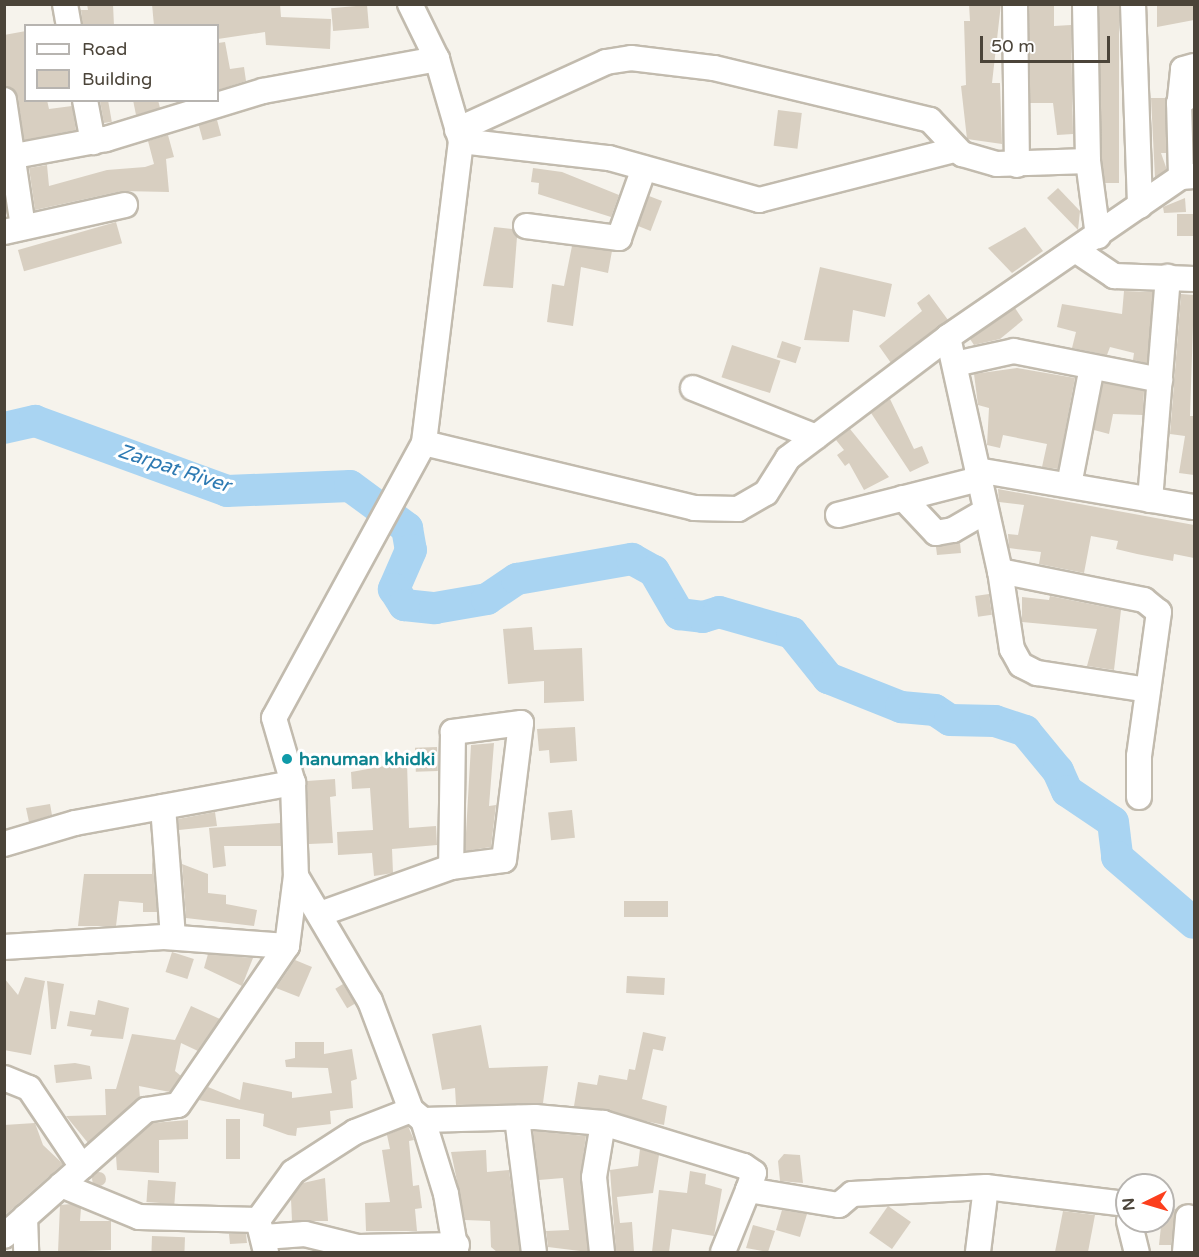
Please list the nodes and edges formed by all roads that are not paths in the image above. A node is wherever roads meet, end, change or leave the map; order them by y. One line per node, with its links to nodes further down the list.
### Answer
1 (64, 4): 6 (street)
2 (410, 4): 7 (street)
3 (1015, 4): 17 (street)
4 (1085, 4): 16 (street)
5 (1133, 4): 21 (street)
6 (69, 24)
7 (437, 59): 12 (street); 13 (street)
8 (1194, 66): 9 (street)
9 (1187, 96): 19 (street)
10 (4, 100): 15 (street)
11 (85, 102): 13 (street)
12 (459, 136): 14 (street); 18 (street); 34 (street)
13 (93, 142): 15 (street)
14 (957, 149): 17 (street); 18 (street)
15 (10, 157): 23 (street)
16 (1088, 161): 17 (street); 24 (street)
17 (1017, 165)
18 (644, 168): 22 (street)
19 (1188, 176): 21 (street)
20 (124, 205): 23 (street)
21 (1140, 206): 24 (street)
22 (526, 226)
23 (14, 230)
24 (1098, 236): 25 (street)
25 (1077, 251): 26 (street); 28 (street)
26 (1168, 277): 27 (street); 31 (street)
27 (1194, 279)
28 (948, 337): 29 (street); 33 (street)
29 (955, 364): 30 (street); 35 (street)
30 (1092, 367): 31 (street); 36 (street)
31 (1160, 380): 38 (street)
32 (693, 388): 33 (street)
33 (816, 437): 34 (street)
34 (424, 443): 44 (street)
35 (978, 474): 36 (street); 37 (street); 40 (street)
36 (1069, 485): 38 (street)
37 (903, 498): 40 (street); 41 (street)
38 (1150, 500): 39 (street)
39 (1194, 507)
40 (986, 511): 42 (street)
41 (838, 515)
42 (1000, 571): 43 (street); 43 (street)
43 (1148, 690): 45 (street)
44 (293, 783): 46 (street); 49 (street)
45 (1139, 797)
46 (163, 807): 47 (street); 51 (street)
47 (4, 844)
48 (451, 867): 48 (street); 50 (street)
49 (296, 876): 50 (street); 52 (street)
50 (320, 914): 55 (street)
51 (173, 937): 52 (street); 53 (street)
52 (287, 946): 58 (street)
53 (4, 947)
54 (4, 1078): 58 (street)
55 (417, 1115): 56 (street); 67 (street); 68 (street)
56 (517, 1118): 57 (street); 70 (street)
57 (603, 1123): 61 (street); 71 (street)
58 (82, 1167): 59 (street)
59 (61, 1185): 63 (street); 67 (street)
60 (986, 1187): 61 (street); 62 (street); 73 (street)
61 (748, 1190): 72 (street)
62 (1115, 1203)
63 (25, 1217): 66 (street); 69 (street)
64 (1188, 1217): 75 (street)
65 (1132, 1233): 74 (street)
66 (4, 1236)
67 (263, 1236): 68 (street)
68 (457, 1249)
69 (26, 1252)
70 (534, 1252)
71 (602, 1252)
72 (723, 1252)
73 (978, 1252)
74 (1137, 1252)
75 (1185, 1252)

